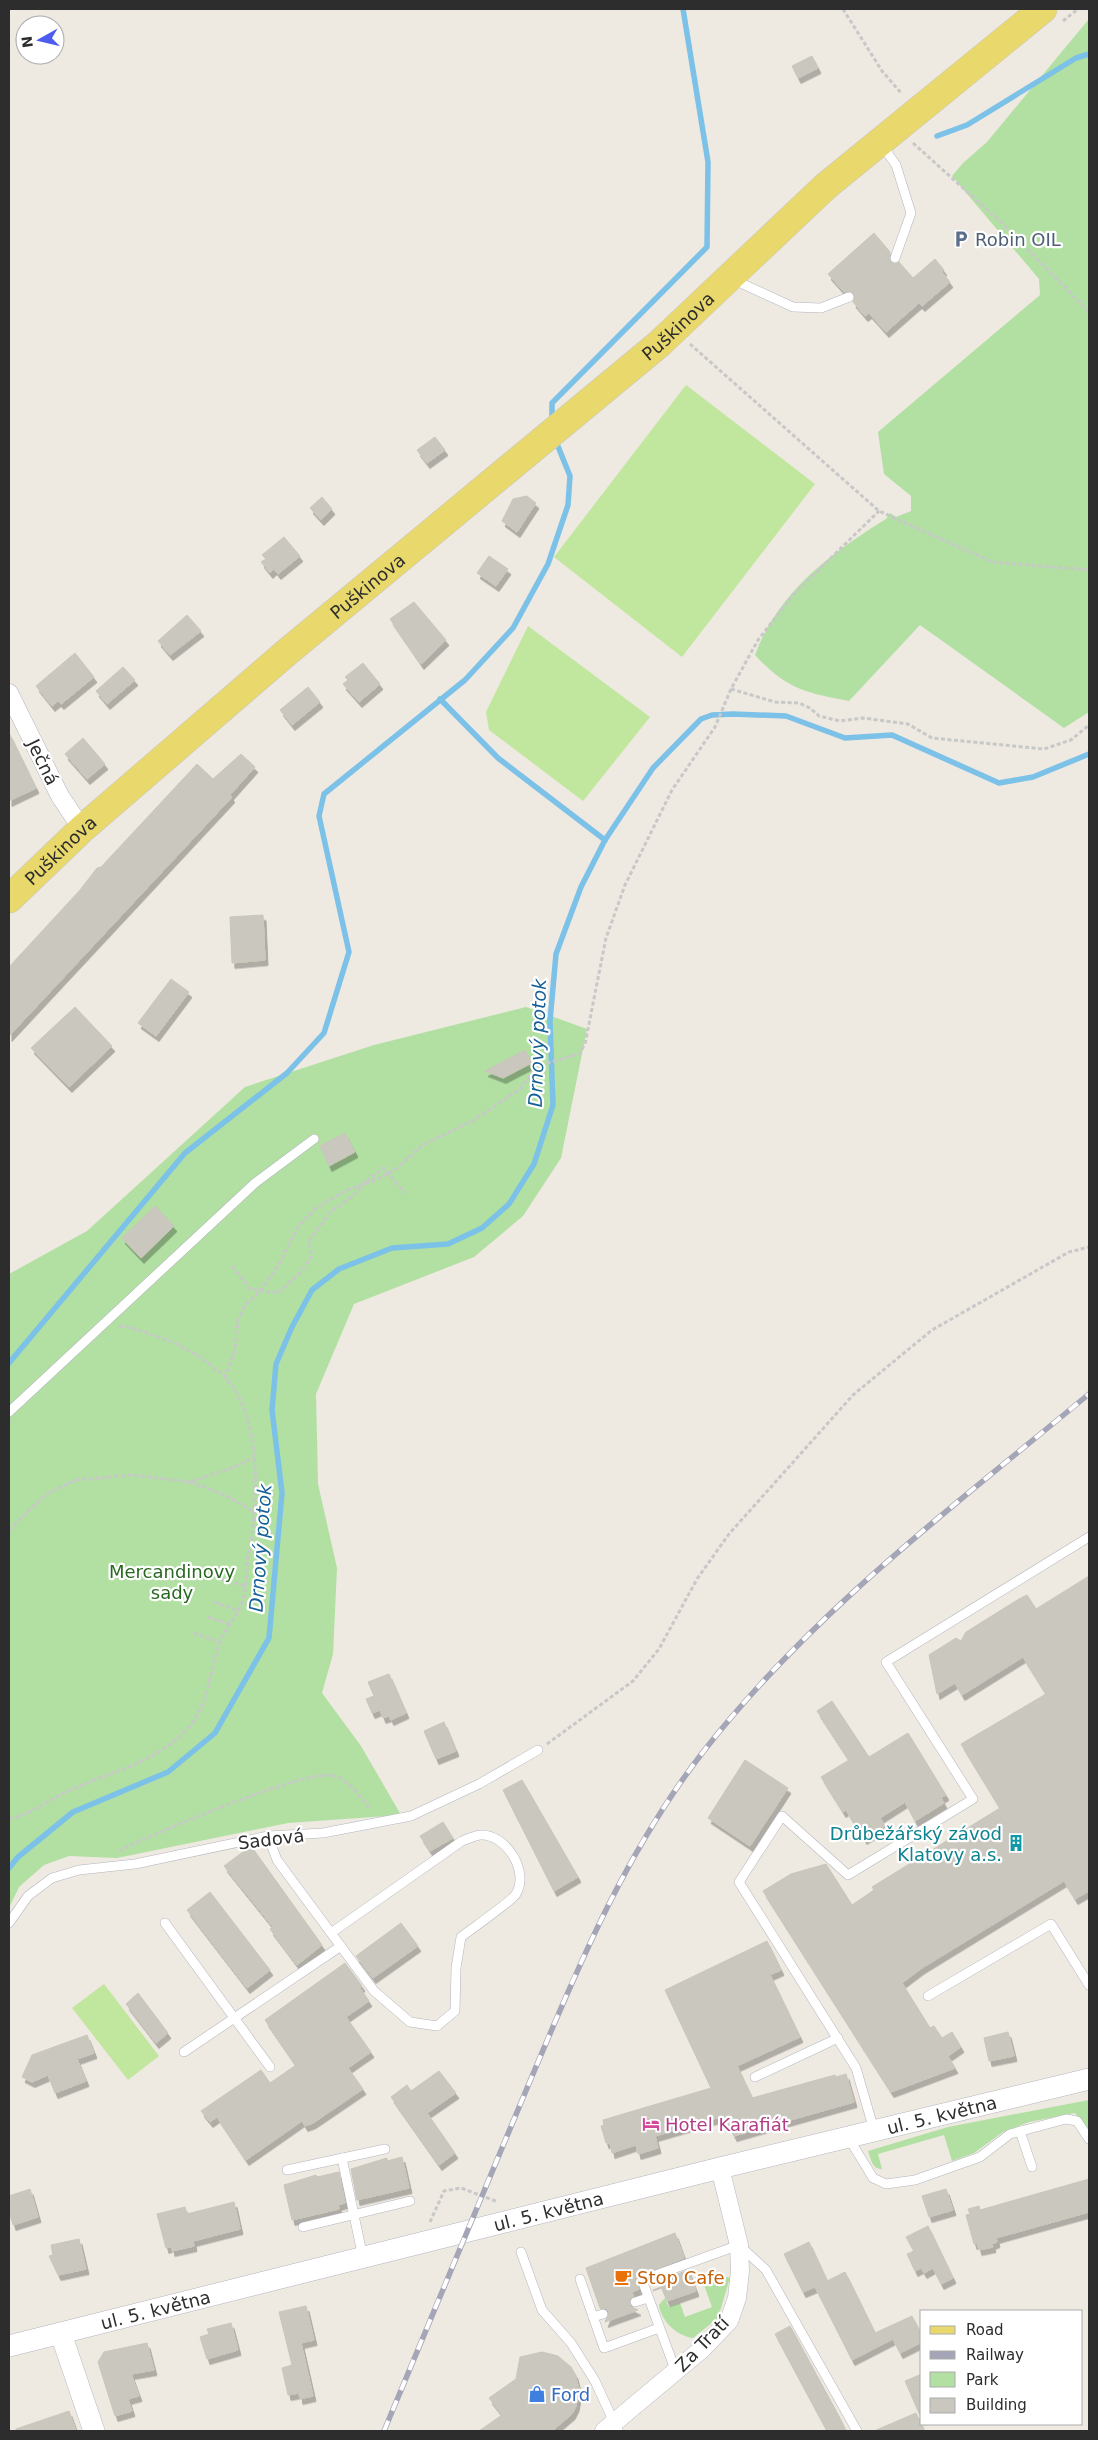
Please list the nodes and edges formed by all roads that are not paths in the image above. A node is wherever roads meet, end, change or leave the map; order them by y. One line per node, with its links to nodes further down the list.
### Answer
1 (1042, 9): 2 (main road, Puškinova)
2 (888, 135): 3 (lane); 4 (main road, Puškinova)
3 (895, 258)
4 (729, 278): 5 (lane); 7 (main road, Puškinova)
5 (848, 297)
6 (9, 693): 7 (street, Ječná)
7 (82, 829): 8 (main road, Puškinova)
8 (9, 899)
9 (314, 1139): 10 (lane)
10 (9, 1412)
11 (1089, 1537): 21 (lane)
12 (538, 1750): 13 (lane, Sadová)
13 (268, 1836): 14 (lane, Sadová); 16 (lane)
14 (9, 1923)
15 (165, 1923): 20 (lane)
16 (331, 1933): 17 (lane); 17 (lane)
17 (341, 1946): 20 (lane)
18 (1089, 1985): 19 (lane)
19 (928, 1996)
20 (234, 2018): 22 (lane); 23 (lane)
21 (838, 2038): 24 (lane); 26 (lane)
22 (184, 2052)
23 (270, 2067)
24 (754, 2077)
25 (1089, 2079): 26 (street, ul. 5. května)
26 (874, 2131): 28 (street, ul. 5. května)
27 (1020, 2131): 28 (lane); 29 (lane); 32 (lane)
28 (848, 2137): 33 (street, ul. 5. května)
29 (1089, 2139)
30 (384, 2149): 31 (lane)
31 (342, 2158): 34 (lane); 36 (lane)
32 (1032, 2167)
33 (720, 2168): 38 (street, Za Tratí); 40 (street, ul. 5. května)
34 (287, 2170)
35 (410, 2202): 36 (lane)
36 (354, 2215): 37 (lane); 40 (lane)
37 (303, 2227)
38 (739, 2245): 42 (lane); 49 (street, Za Tratí); 52 (lane)
39 (521, 2252): 50 (lane)
40 (363, 2258): 47 (street, ul. 5. května)
41 (580, 2279): 45 (lane)
42 (648, 2298): 43 (lane); 46 (lane)
43 (635, 2302)
44 (602, 2314): 45 (lane)
45 (593, 2317): 46 (lane)
46 (659, 2328): 49 (lane)
47 (61, 2334): 48 (street, ul. 5. května); 51 (street)
48 (9, 2346)
49 (676, 2372): 50 (street, Za Tratí)
50 (612, 2428)
51 (94, 2431)
52 (857, 2431)

